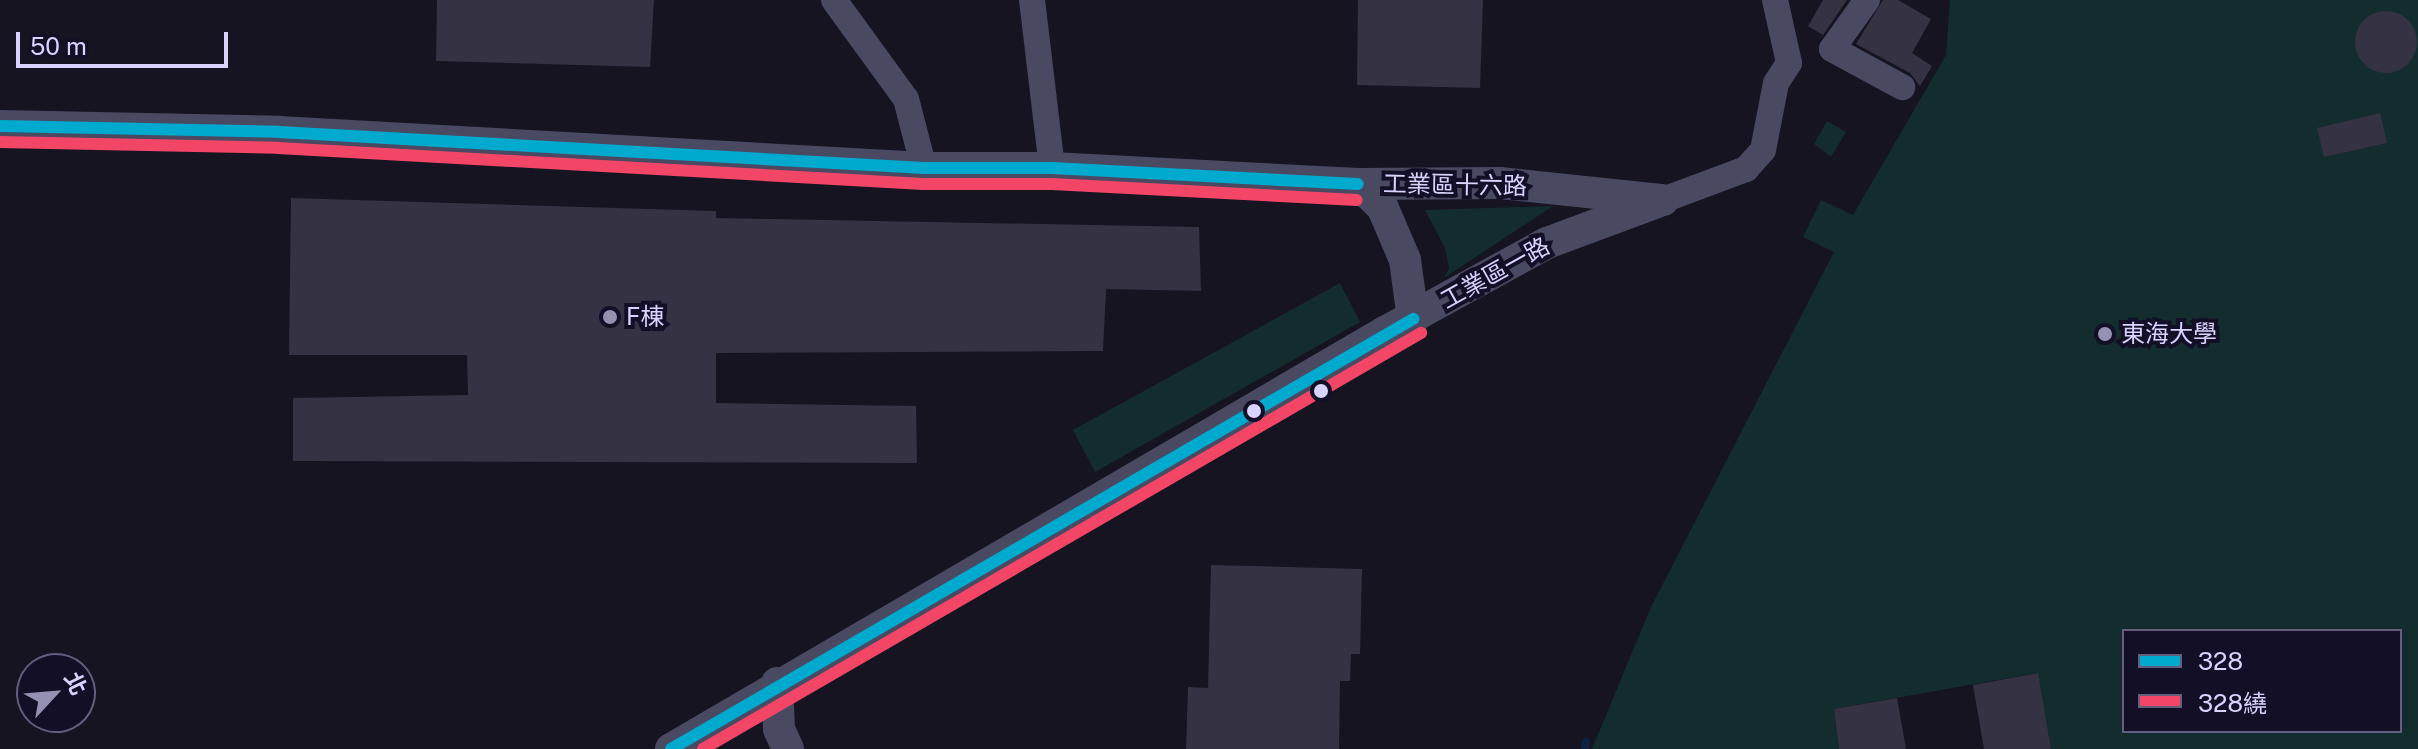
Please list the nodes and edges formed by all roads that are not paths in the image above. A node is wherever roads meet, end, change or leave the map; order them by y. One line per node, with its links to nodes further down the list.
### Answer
1 (834, 0): 9 (street)
2 (1032, 0): 10 (street)
3 (1775, 0): 6 (street)
4 (1867, 0): 5 (street)
5 (1832, 49): 6 (street); 7 (street)
6 (1789, 63): 12 (street)
7 (1902, 87)
8 (0, 126): 9 (street, 工業區十六路)
9 (924, 168): 10 (street, 工業區十六路)
10 (1052, 168): 11 (street, 工業區十六路)
11 (1358, 184): 12 (street, 工業區十六路); 13 (street)
12 (1663, 200): 13 (street, 工業區一路)
13 (1413, 319): 14 (street, 工業區一路)
14 (777, 683): 15 (street, 工業區一路); 16 (street)
15 (671, 749)
16 (788, 749)

